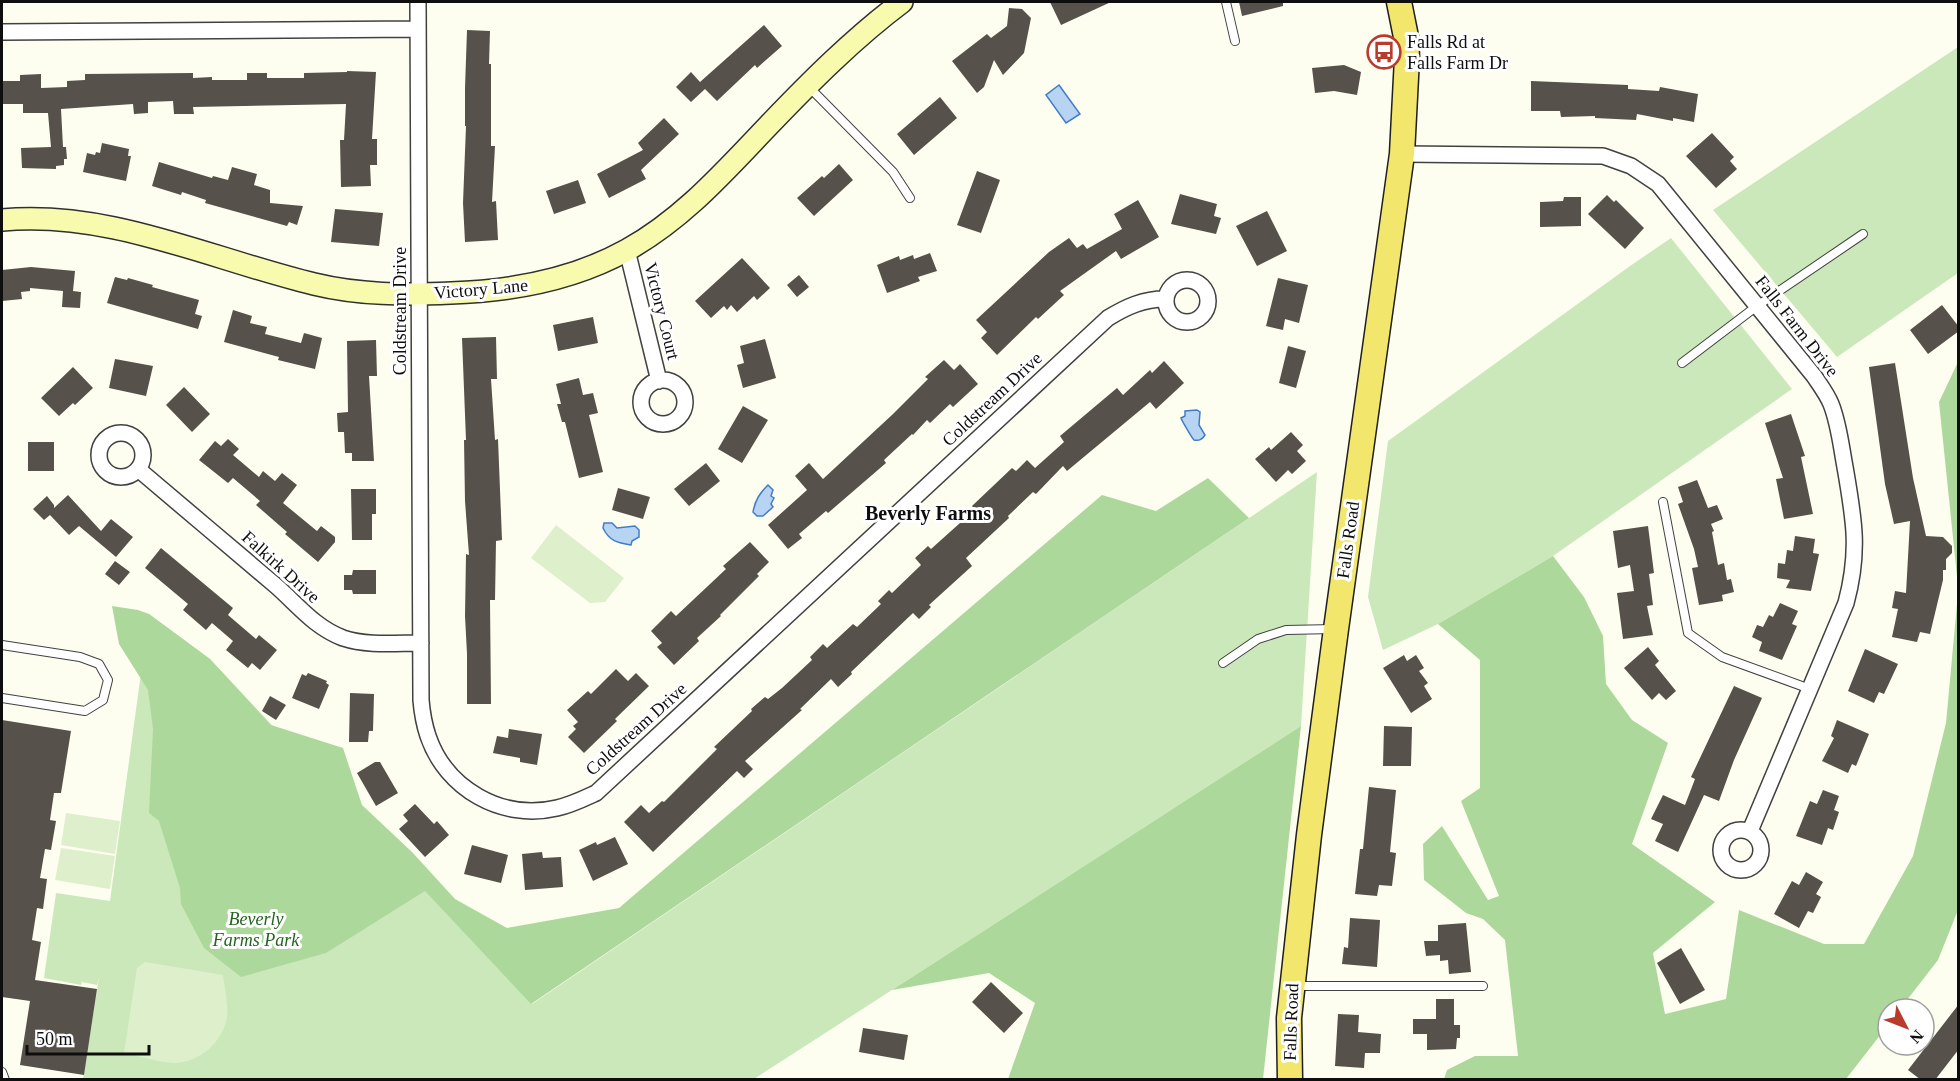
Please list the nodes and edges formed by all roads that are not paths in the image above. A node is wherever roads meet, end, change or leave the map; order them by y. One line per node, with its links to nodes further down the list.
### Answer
1 (418, 2): 5 (street, Coldstream Drive)
2 (900, 2): 8 (street, Victory Lane)
3 (1226, 2): 7 (lane)
4 (1399, 2): 9 (main road, Falls Road)
5 (418, 29): 6 (street); 14 (street, Coldstream Drive)
6 (2, 32)
7 (1235, 41)
8 (808, 86): 10 (lane); 13 (street, Victory Lane)
9 (1402, 154): 16 (street, Falls Farm Drive); 21 (main road, Falls Road)
10 (910, 198)
11 (2, 220): 14 (street, Victory Lane)
12 (1863, 234): 16 (lane)
13 (627, 250): 14 (street, Victory Lane); 18 (street, Victory Court)
14 (420, 294): 22 (street, Coldstream Drive)
15 (1165, 299): 22 (street, Coldstream Drive)
16 (1757, 306): 17 (lane); 25 (street, Falls Farm Drive)
17 (1682, 363)
18 (659, 381)
19 (138, 469): 22 (street, Falkirk Drive)
20 (1663, 502): 25 (lane)
21 (1336, 629): 24 (lane); 28 (main road, Falls Road)
22 (421, 643)
23 (2, 645): 26 (lane)
24 (1224, 663)
25 (1810, 689): 27 (street, Falls Farm Drive)
26 (2, 698)
27 (1750, 831)
28 (1292, 986): 29 (lane); 30 (main road, Falls Road)
29 (1483, 986)
30 (1289, 1018): 33 (main road); 34 (main road, Falls Road)
31 (2, 1072): 32 (lane)
32 (5, 1080)
33 (1275, 1080)
34 (1290, 1080)

